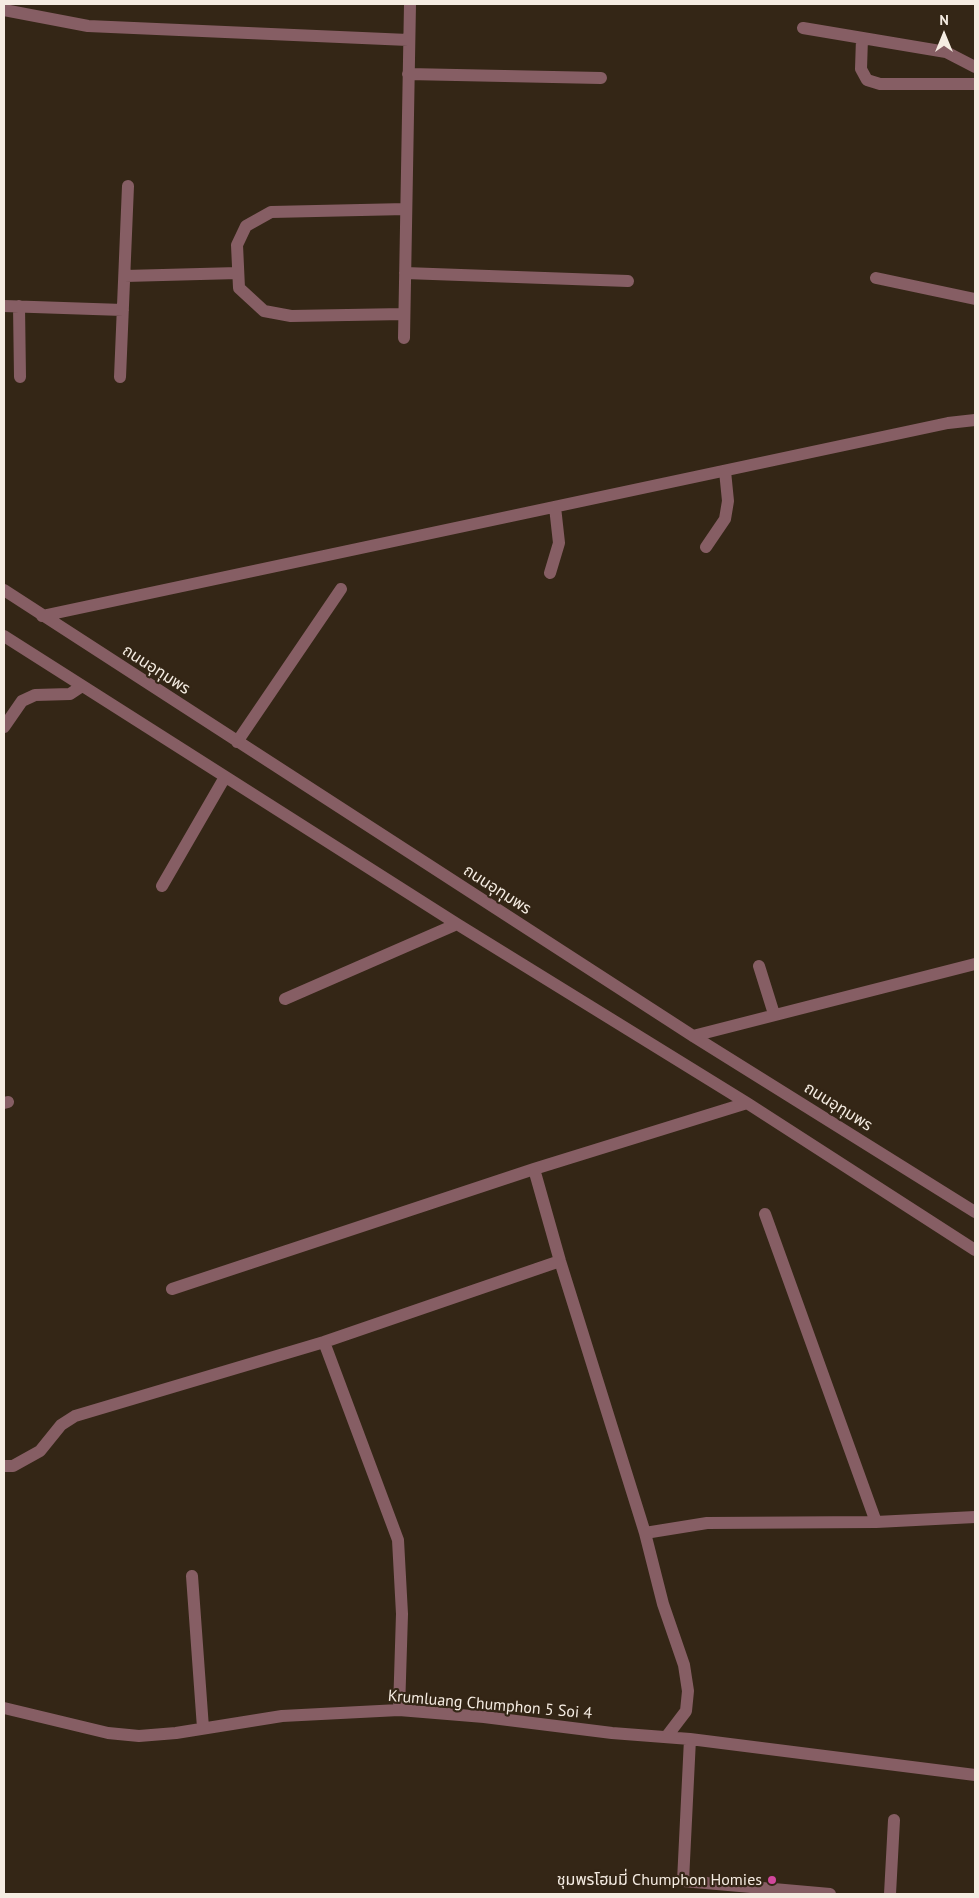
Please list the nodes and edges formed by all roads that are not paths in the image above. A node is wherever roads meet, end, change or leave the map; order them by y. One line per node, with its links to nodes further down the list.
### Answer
1 (410, 4): 5 (street)
2 (4, 10): 5 (street)
3 (803, 28): 4 (street)
4 (862, 38): 6 (street); 9 (street)
5 (408, 40): 7 (street)
6 (975, 67)
7 (408, 74): 8 (street); 11 (street)
8 (601, 78)
9 (975, 84)
10 (128, 186): 14 (street)
11 (406, 209): 12 (street); 13 (street)
12 (238, 273): 14 (street); 21 (street)
13 (405, 273): 16 (street); 21 (street)
14 (125, 276): 20 (street)
15 (876, 278): 17 (street)
16 (628, 281)
17 (975, 299)
18 (4, 306): 19 (street)
19 (19, 306): 20 (street); 23 (street)
20 (123, 310): 24 (street)
21 (404, 314): 22 (street)
22 (404, 338)
23 (20, 377)
24 (120, 377)
25 (975, 420): 26 (street)
26 (726, 471): 27 (street); 28 (street)
27 (555, 507): 29 (street); 32 (street)
28 (706, 547)
29 (550, 573)
30 (341, 589): 36 (street)
31 (4, 590): 32 (street, ถนนอุทุมพร)
32 (42, 616): 36 (street, ถนนอุทุมพร)
33 (4, 636): 34 (street)
34 (82, 686): 35 (street); 37 (street)
35 (4, 727)
36 (237, 742): 44 (street, ถนนอุทุมพร)
37 (225, 777): 38 (street); 39 (street)
38 (162, 886)
39 (457, 924): 42 (street); 45 (street)
40 (975, 964): 43 (street)
41 (760, 966): 43 (street)
42 (285, 999)
43 (774, 1014): 44 (street)
44 (693, 1036): 47 (street, ถนนอุทุมพร)
45 (746, 1103): 46 (street); 49 (street)
46 (534, 1169): 50 (street); 51 (street)
47 (975, 1212)
48 (765, 1214): 55 (street)
49 (975, 1250)
50 (560, 1261): 52 (street); 56 (street)
51 (172, 1289)
52 (324, 1342): 53 (street); 59 (street)
53 (4, 1466)
54 (975, 1516): 55 (street)
55 (876, 1522): 56 (street)
56 (645, 1533): 61 (street)
57 (192, 1576): 60 (street)
58 (4, 1708): 60 (street, Krumluang Chumphon 5 Soi 4)
59 (399, 1710): 60 (street, Krumluang Chumphon 5 Soi 4); 61 (street, Krumluang Chumphon 5 Soi 4)
60 (203, 1728)
61 (667, 1736): 62 (street, Krumluang Chumphon 5 Soi 4)
62 (690, 1738): 63 (street, Krumluang Chumphon 5 Soi 4); 65 (street)
63 (975, 1775)
64 (894, 1820): 66 (street)
65 (830, 1894)
66 (890, 1894)

